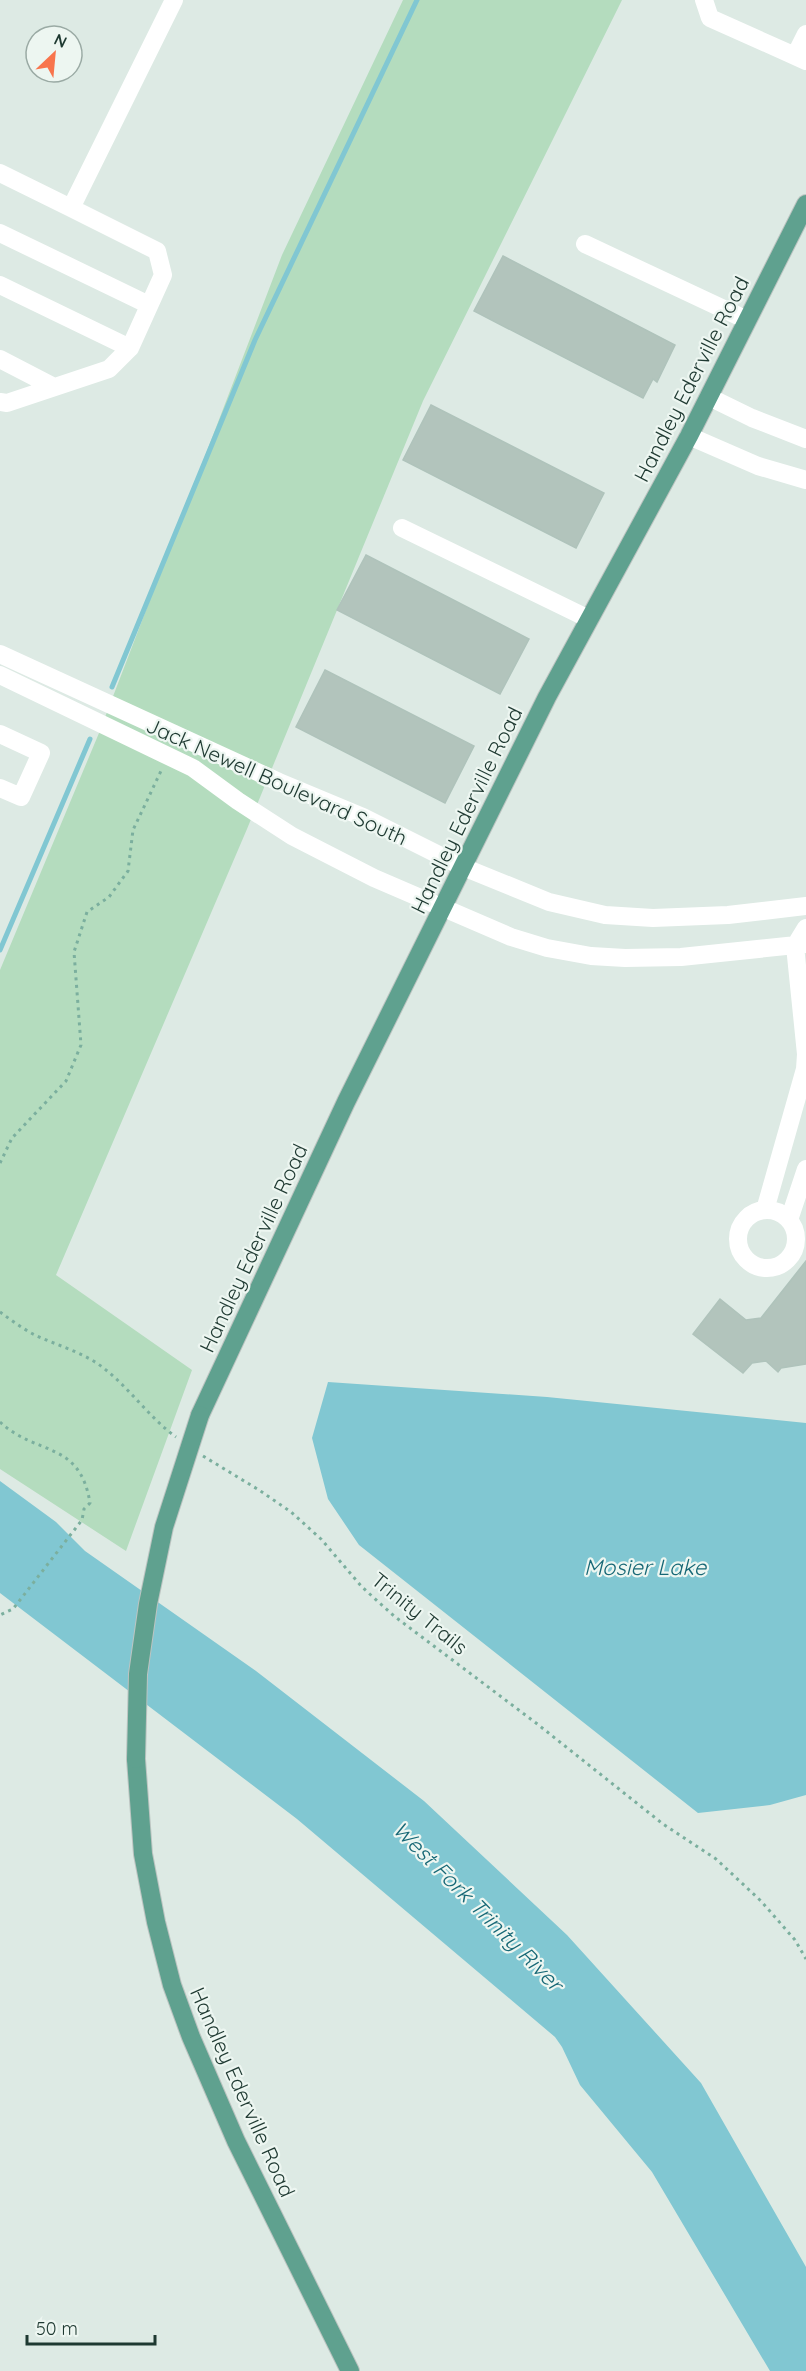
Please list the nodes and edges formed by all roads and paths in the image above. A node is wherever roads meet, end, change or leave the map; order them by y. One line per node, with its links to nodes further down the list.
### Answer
1 (174, 0): 7 (street)
2 (704, 0): 4 (street)
3 (806, 34): 4 (street)
4 (801, 59)
5 (0, 173): 7 (street)
6 (806, 204): 12 (main road, Handley Ederville Road)
7 (71, 208): 11 (street)
8 (0, 233): 11 (street)
9 (585, 244): 12 (street)
10 (0, 285): 13 (street)
11 (149, 305): 13 (street)
12 (747, 320): 16 (main road, Handley Ederville Road)
13 (130, 348): 15 (street)
14 (0, 359): 15 (street)
15 (54, 387): 17 (street)
16 (709, 397): 18 (main road, Handley Ederville Road); 19 (street)
17 (0, 402)
18 (689, 436): 20 (street); 22 (main road, Handley Ederville Road)
19 (806, 439)
20 (806, 480)
21 (402, 528): 22 (street)
22 (589, 619): 28 (main road, Handley Ederville Road)
23 (0, 654): 28 (street, Jack Newell Boulevard South)
24 (0, 675): 26 (street, Jack Newell Boulevard South)
25 (0, 734): 27 (street)
26 (168, 756): 30 (street, Jack Newell Boulevard South); 34 (path)
27 (0, 788)
28 (463, 867): 29 (street, Jack Newell Boulevard South); 30 (main road, Handley Ederville Road)
29 (806, 906)
30 (442, 909): 32 (street, Jack Newell Boulevard South); 45 (main road, Handley Ederville Road, bridge)
31 (806, 928): 32 (street)
32 (800, 945): 33 (street)
33 (804, 1025): 36 (street)
34 (0, 1162)
35 (806, 1169): 37 (street)
36 (765, 1210): 37 (street); 38 (street)
37 (789, 1220): 38 (street)
38 (801, 1238)
39 (0, 1312): 41 (path)
40 (0, 1422): 43 (path)
41 (185, 1443)
42 (203, 1456): 44 (path, Trinity Trails)
43 (0, 1615)
44 (806, 1959)
45 (350, 2371)

